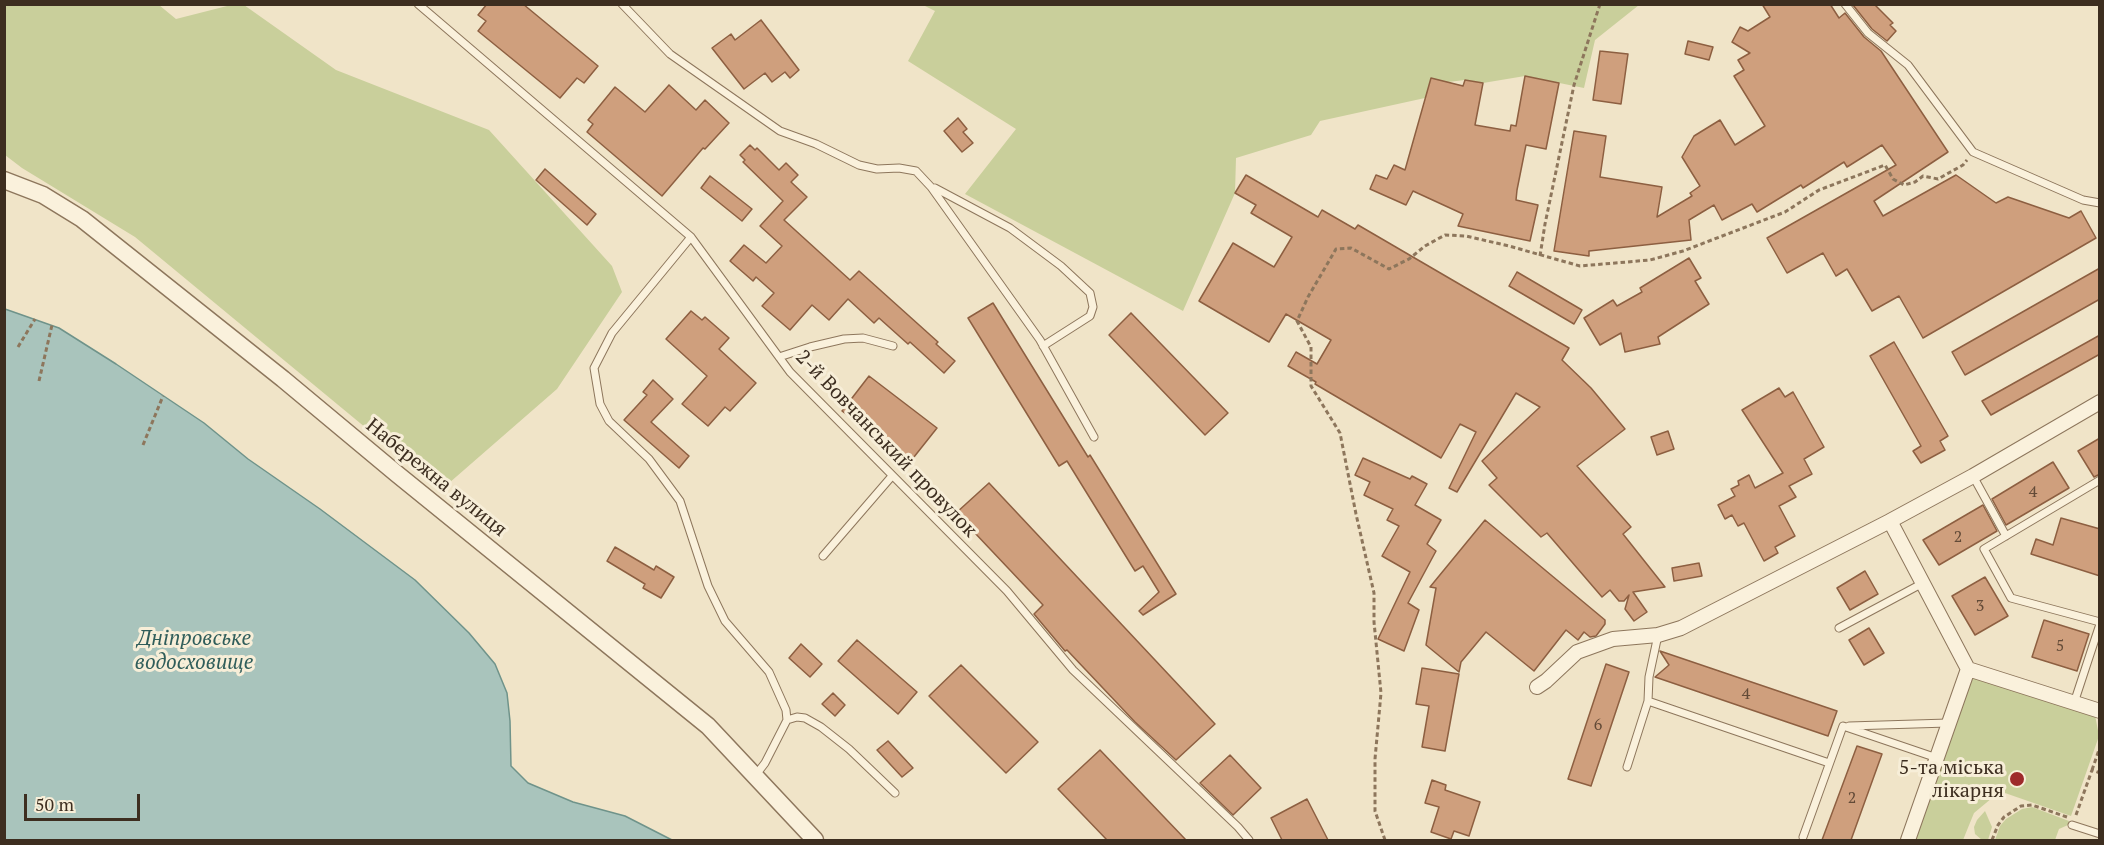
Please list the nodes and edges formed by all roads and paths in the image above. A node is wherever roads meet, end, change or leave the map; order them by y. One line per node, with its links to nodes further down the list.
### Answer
1 (418, 4): 9 (lane, 2-й Вовчанський провулок)
2 (622, 4): 7 (lane)
3 (1600, 4): 10 (path)
4 (1845, 4): 5 (lane)
5 (1973, 152): 8 (lane); 10 (path)
6 (4, 180): 46 (street, Набережна вулиця)
7 (932, 187): 13 (lane); 13 (lane)
8 (2100, 203)
9 (691, 237): 16 (lane, 2-й Вовчанський провулок); 37 (lane)
10 (1540, 256): 53 (path)
11 (35, 319): 15 (path)
12 (52, 325): 17 (path)
13 (1043, 345): 20 (lane)
14 (893, 346): 16 (lane)
15 (18, 347)
16 (779, 357): 22 (lane, 2-й Вовчанський провулок)
17 (39, 381)
18 (163, 396): 21 (path)
19 (2100, 402): 23 (street)
20 (1094, 437)
21 (143, 446)
22 (892, 476): 27 (lane); 52 (lane, 2-й Вовчанський провулок)
23 (1973, 476): 25 (street); 26 (lane)
24 (2100, 480): 26 (lane)
25 (1890, 521): 28 (street); 31 (street)
26 (2007, 536): 29 (lane)
27 (823, 556)
28 (1923, 583): 30 (lane); 32 (street)
29 (2100, 623): 35 (lane)
30 (1839, 628)
31 (1658, 635): 33 (street); 34 (lane)
32 (1968, 669): 35 (street); 38 (street)
33 (1536, 687)
34 (1648, 701): 42 (lane); 43 (lane)
35 (2074, 703): 36 (street)
36 (2100, 711)
37 (787, 720): 46 (lane); 47 (lane)
38 (1949, 723): 39 (lane); 41 (street)
39 (1843, 726): 41 (lane); 42 (lane)
40 (2100, 747): 44 (path)
41 (1937, 758): 54 (street)
42 (1829, 764): 50 (lane)
43 (1628, 767)
44 (2092, 770): 45 (path); 55 (path)
45 (2100, 773)
46 (755, 776): 51 (street, Набережна вулиця)
47 (895, 793)
48 (2072, 825): 49 (lane)
49 (2100, 834)
50 (1803, 837)
51 (815, 840)
52 (1249, 840)
53 (1385, 840)
54 (1908, 840)
55 (1992, 840)

